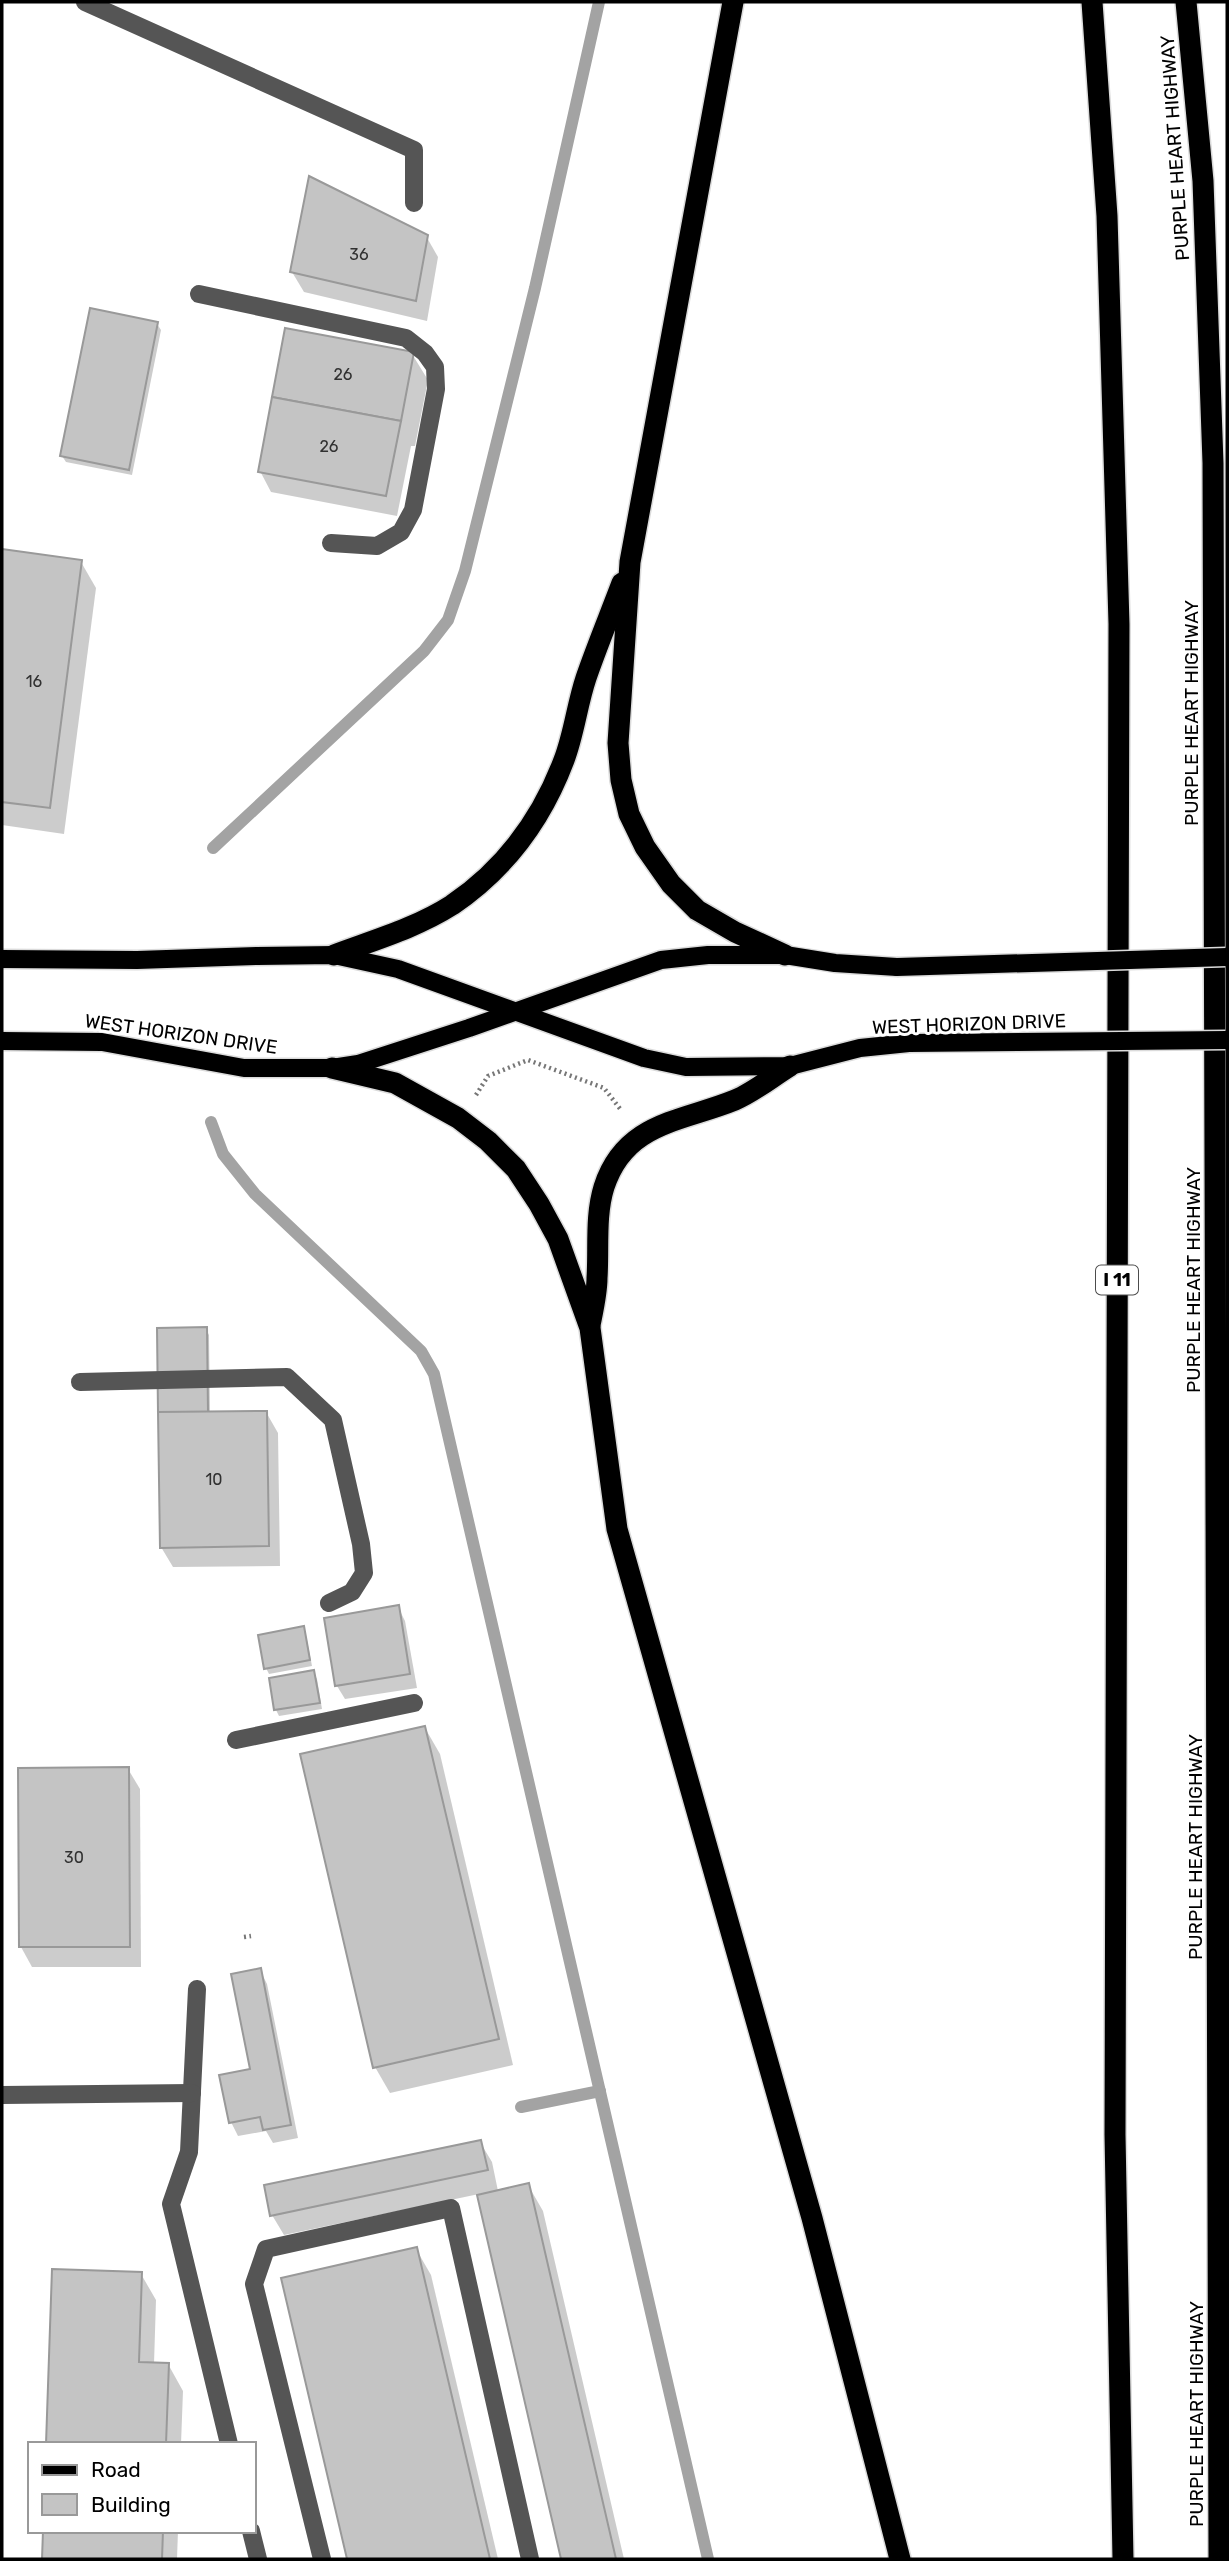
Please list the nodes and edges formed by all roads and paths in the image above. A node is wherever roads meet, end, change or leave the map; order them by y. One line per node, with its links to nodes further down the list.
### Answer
1 (85, 2): 5 (lane)
2 (733, 2): 8 (highway)
3 (1092, 2): 36 (highway, I 11)
4 (1186, 2): 37 (highway, PURPLE HEART HIGHWAY)
5 (414, 204)
6 (198, 294): 7 (lane)
7 (331, 544)
8 (630, 562): 9 (highway); 10 (highway)
9 (334, 955): 12 (main road, WEST HORIZON DRIVE); 13 (main road, WEST HORIZON DRIVE)
10 (785, 955): 11 (main road, WEST HORIZON DRIVE, bridge); 13 (main road, WEST HORIZON DRIVE)
11 (1227, 957)
12 (2, 959)
13 (514, 1012): 16 (main road, WEST HORIZON DRIVE); 17 (main road, WEST HORIZON DRIVE)
14 (1227, 1040): 16 (main road, WEST HORIZON DRIVE, bridge)
15 (2, 1041): 17 (main road, WEST HORIZON DRIVE)
16 (790, 1066): 20 (highway)
17 (332, 1068): 20 (highway)
18 (473, 1100): 19 (path)
19 (621, 1110)
20 (590, 1328): 35 (highway)
21 (79, 1382): 22 (lane)
22 (329, 1604)
23 (414, 1703): 24 (lane)
24 (236, 1740)
25 (251, 1936): 26 (path)
26 (244, 1937)
27 (197, 1989): 28 (lane)
28 (192, 2093): 29 (lane); 30 (lane)
29 (2, 2095)
30 (229, 2442)
31 (252, 2533): 32 (lane)
32 (258, 2559)
33 (322, 2559): 34 (lane)
34 (530, 2559)
35 (900, 2559)
36 (1123, 2559)
37 (1219, 2559)

